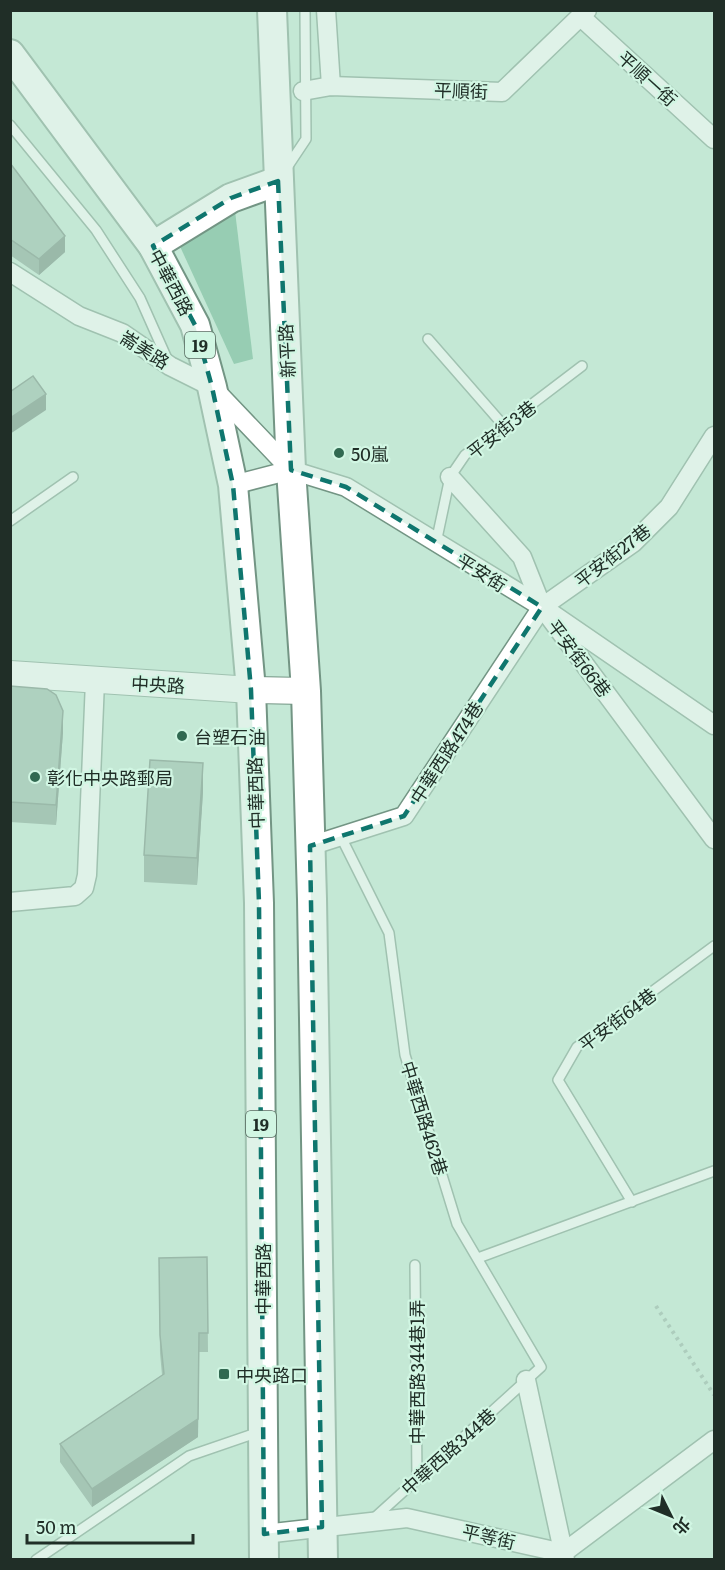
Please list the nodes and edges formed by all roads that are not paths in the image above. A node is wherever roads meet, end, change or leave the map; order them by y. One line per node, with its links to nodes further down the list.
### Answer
1 (272, 10): 10 (main road, 新平路)
2 (305, 10): 7 (lane)
3 (326, 10): 6 (street)
4 (584, 14): 6 (street, 平順街); 9 (street, 平順一街)
5 (10, 54): 11 (main road, 中華西路 / 19)
6 (332, 86): 7 (street, 平順街)
7 (304, 90): 10 (lane)
8 (10, 125): 14 (lane)
9 (714, 139)
10 (278, 181): 11 (main road); 19 (main road, 新平路)
11 (153, 246): 16 (main road, 中華西路 / 19)
12 (10, 272): 14 (street, 崙美路)
13 (428, 339): 17 (lane)
14 (170, 366): 16 (street, 崙美路)
15 (582, 366): 17 (lane, 平安街3巷)
16 (212, 387): 19 (street, 崙美路); 22 (main road, 中華西路 / 19)
17 (504, 426): 21 (lane, 平安街3巷)
18 (714, 436): 25 (street, 平安街27巷)
19 (291, 470): 22 (street); 24 (street, 平安街); 29 (main road, 新平路)
20 (73, 477): 23 (lane)
21 (450, 477): 24 (lane, 平安街3巷); 25 (street, 平安街66巷)
22 (233, 485): 28 (main road, 中華西路 / 19)
23 (10, 521)
24 (436, 543): 25 (street, 平安街)
25 (542, 607): 30 (street, 平安街); 31 (street, 中華西路474巷); 32 (street, 平安街66巷)
26 (10, 674): 27 (street, 中央路)
27 (95, 681): 28 (street, 中央路); 34 (street)
28 (251, 690): 29 (street, 中央路); 41 (main road, 中華西路 / 19)
29 (306, 691): 33 (main road)
30 (714, 725)
31 (341, 837): 33 (street, 中華西路474巷); 38 (lane, 中華西路462巷)
32 (714, 839)
33 (310, 846): 45 (main road)
34 (10, 902)
35 (714, 946): 37 (lane, 平安街64巷)
36 (714, 1171): 37 (lane)
37 (632, 1202): 38 (lane)
38 (478, 1258): 40 (lane, 中華西路462巷)
39 (415, 1265): 43 (lane, 中華西路344巷1弄)
40 (526, 1380): 43 (lane, 中華西路344巷); 47 (street)
41 (263, 1431): 46 (main road, 中華西路 / 19); 48 (lane)
42 (714, 1440): 47 (street)
43 (417, 1479): 44 (lane, 中華西路344巷)
44 (369, 1522): 45 (street, 平等街); 47 (street, 平等街)
45 (322, 1527): 46 (street, 平等街); 49 (main road)
46 (264, 1547)
47 (564, 1556)
48 (36, 1560)
49 (323, 1560)

